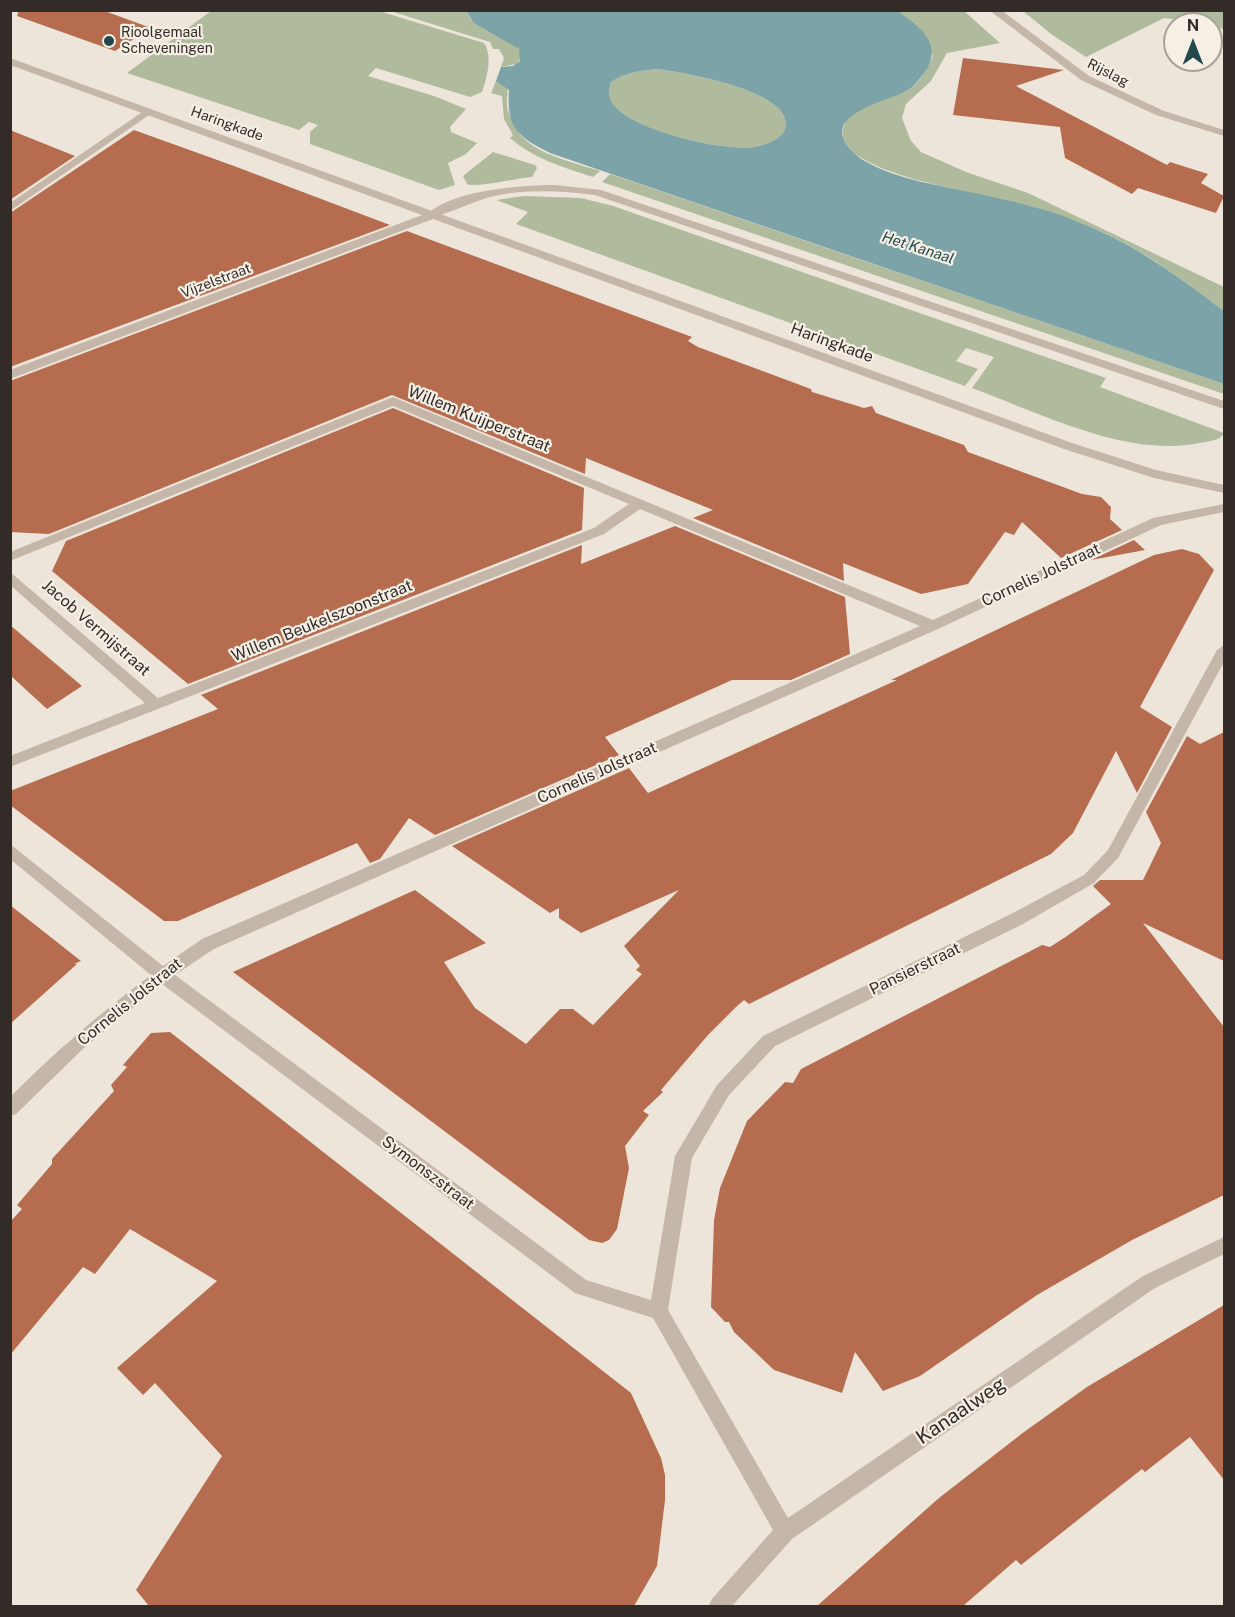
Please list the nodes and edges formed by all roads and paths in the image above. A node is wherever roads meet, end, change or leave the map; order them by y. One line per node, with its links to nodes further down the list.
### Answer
1 (994, 10): 4 (street, Rijslag)
2 (10, 61): 3 (street, Haringkade)
3 (148, 111): 5 (street); 6 (street, Haringkade)
4 (1224, 133)
5 (10, 208)
6 (432, 215): 7 (street, Vijzelstraat); 8 (street); 9 (street, Haringkade)
7 (10, 375)
8 (1224, 405)
9 (1224, 489)
10 (640, 503): 12 (street, Willem Kuijperstraat); 14 (street, Willem Kuijperstraat); 16 (street, Willem Beukelszoonstraat)
11 (1224, 508): 14 (street, Cornelis Jolstraat)
12 (10, 557)
13 (10, 577): 16 (street, Jacob Vermijstraat)
14 (933, 626): 19 (street, Cornelis Jolstraat)
15 (1224, 650): 22 (street, Pansierstraat)
16 (157, 706): 17 (street, Willem Beukelszoonstraat)
17 (10, 762)
18 (10, 850): 19 (street, Symonszstraat)
19 (161, 974): 20 (street, Cornelis Jolstraat); 22 (street, Symonszstraat)
20 (10, 1109)
21 (1224, 1245): 23 (street, Kanaalweg)
22 (659, 1311): 23 (street)
23 (785, 1532): 24 (street, Kanaalweg)
24 (719, 1606)

